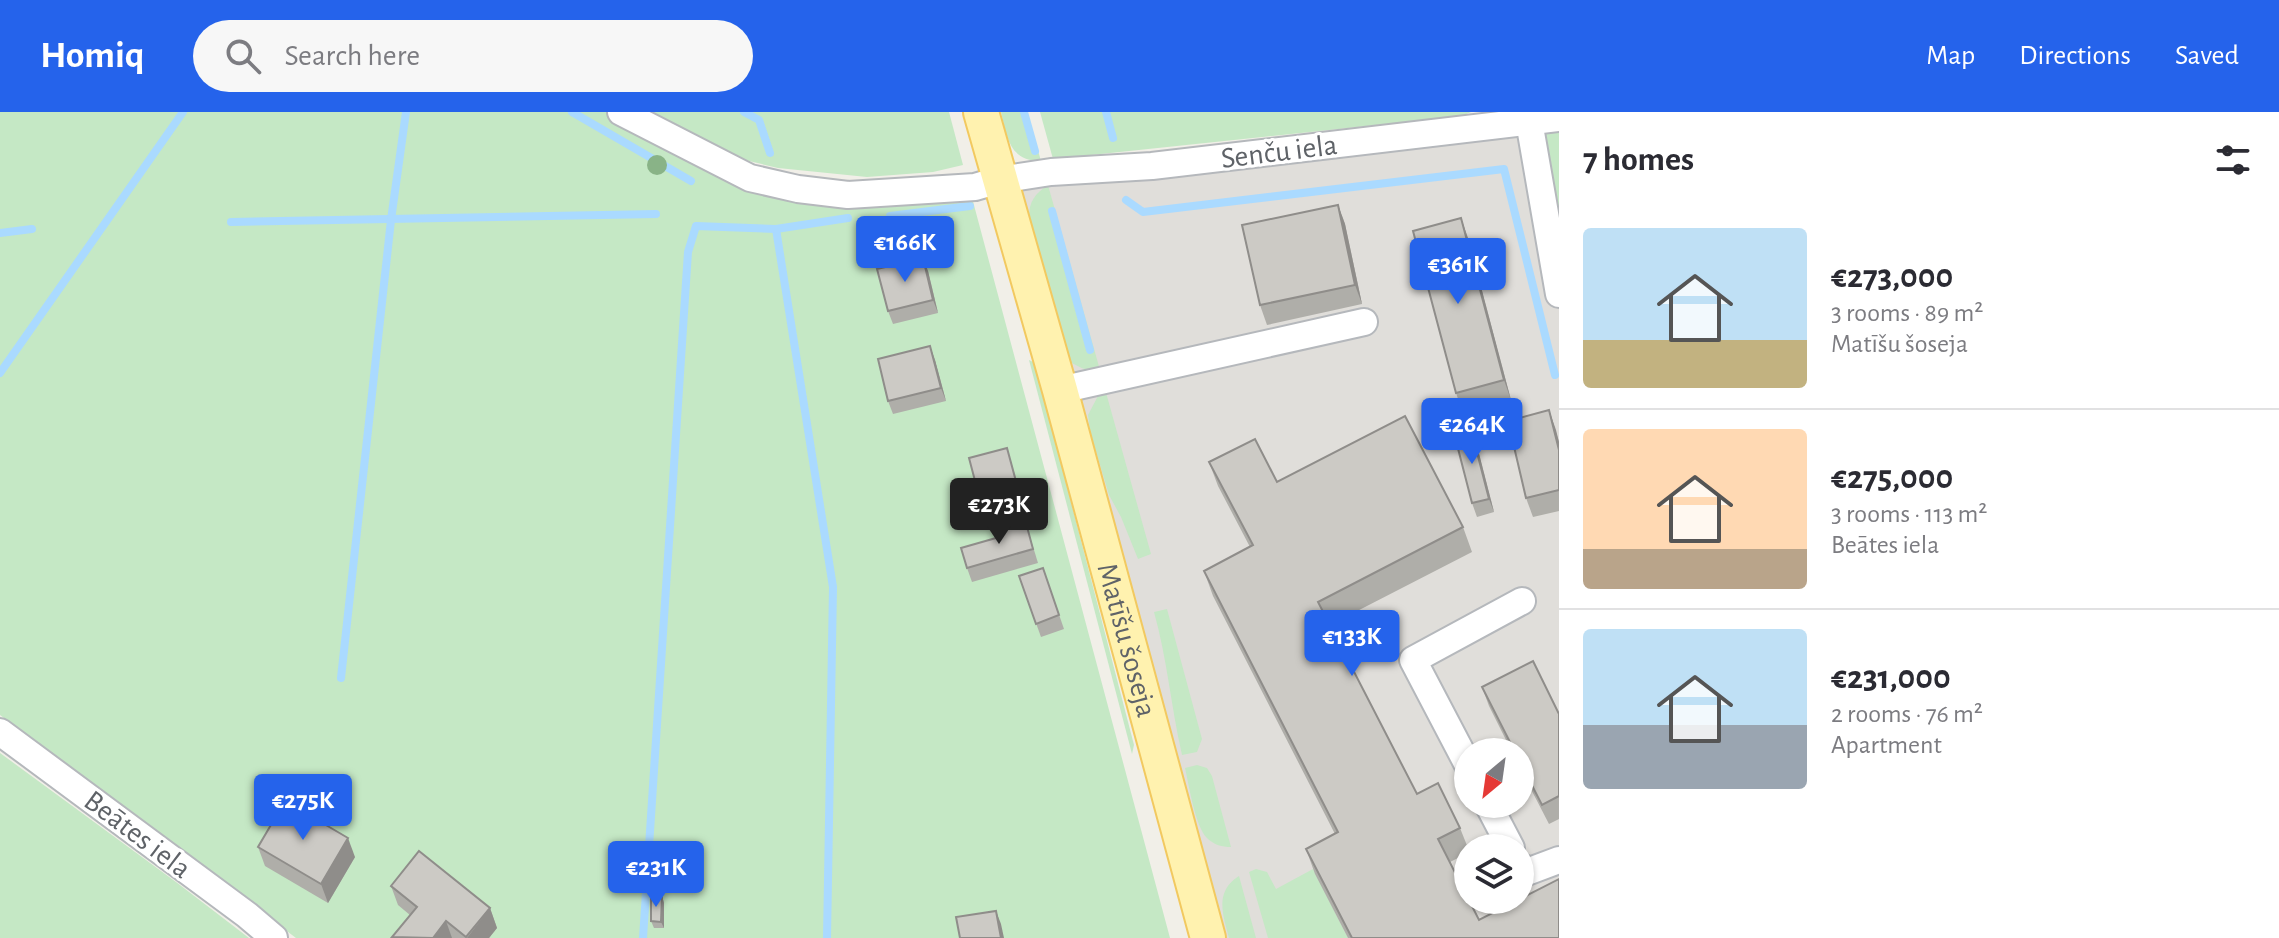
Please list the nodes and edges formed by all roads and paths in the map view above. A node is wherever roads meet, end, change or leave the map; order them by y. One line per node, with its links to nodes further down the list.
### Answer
1 (621, 112): 5 (street, Senču iela)
2 (981, 112): 5 (main road, Matīšu šoseja)
3 (1527, 116): 4 (street, Senču iela); 5 (street, Senču iela); 6 (street)
4 (1559, 118)
5 (999, 180): 8 (main road, Matīšu šoseja)
6 (1559, 294)
7 (1364, 322): 8 (street)
8 (1060, 390): 15 (main road, Matīšu šoseja)
9 (1522, 601): 11 (street)
10 (0, 732): 14 (street, Beātes iela)
11 (1454, 738)
12 (1559, 860): 13 (street)
13 (1534, 869)
14 (274, 938)
15 (1208, 938)

